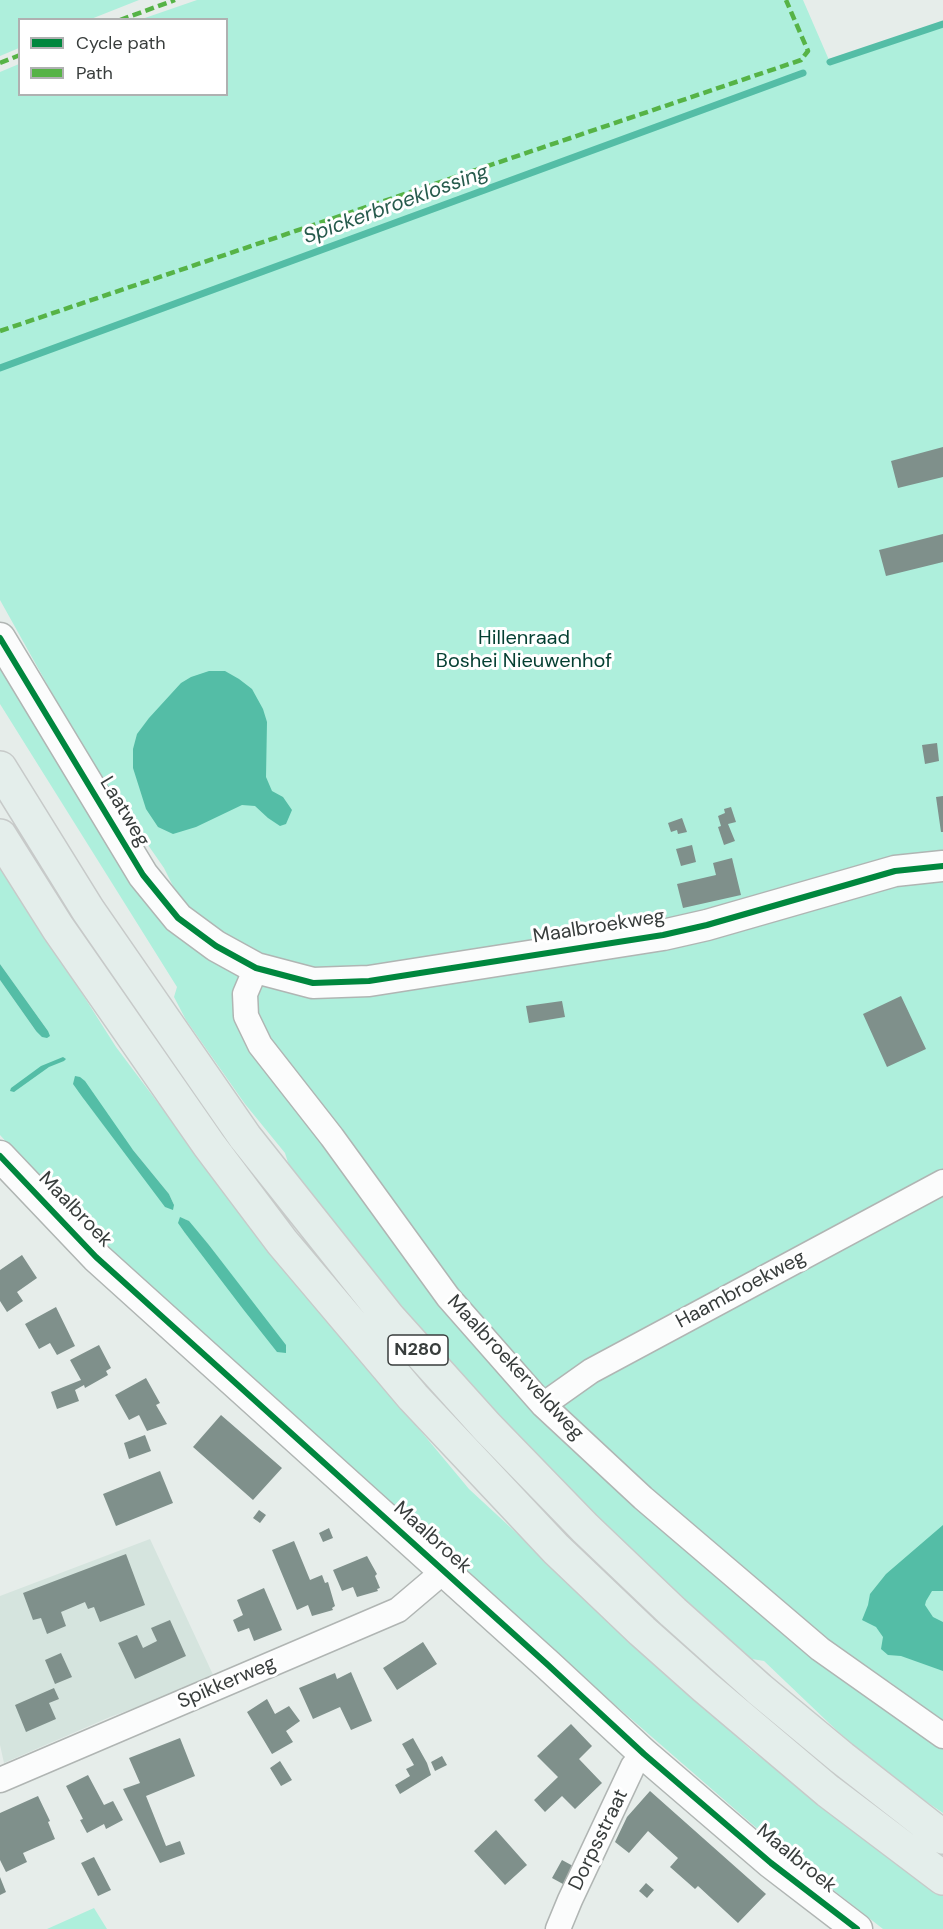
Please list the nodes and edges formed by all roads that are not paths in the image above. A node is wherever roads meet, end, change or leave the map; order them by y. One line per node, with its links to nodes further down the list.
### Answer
1 (0, 638): 5 (street, Laatweg)
2 (0, 768): 13 (highway, N280)
3 (0, 836): 14 (highway, N280)
4 (943, 866): 5 (street, Maalbroekweg)
5 (256, 968): 8 (street, Maalbroekerveldweg)
6 (0, 1156): 9 (street, Maalbroek)
7 (943, 1182): 8 (street, Haambroekweg)
8 (543, 1405): 10 (street, Maalbroekerveldweg)
9 (444, 1571): 11 (street, Maalbroek); 12 (street, Spikkerweg)
10 (943, 1736)
11 (644, 1754): 15 (street, Dorpsstraat); 16 (street, Maalbroek)
12 (0, 1779)
13 (943, 1837)
14 (943, 1878)
15 (558, 1929)
16 (857, 1929)

